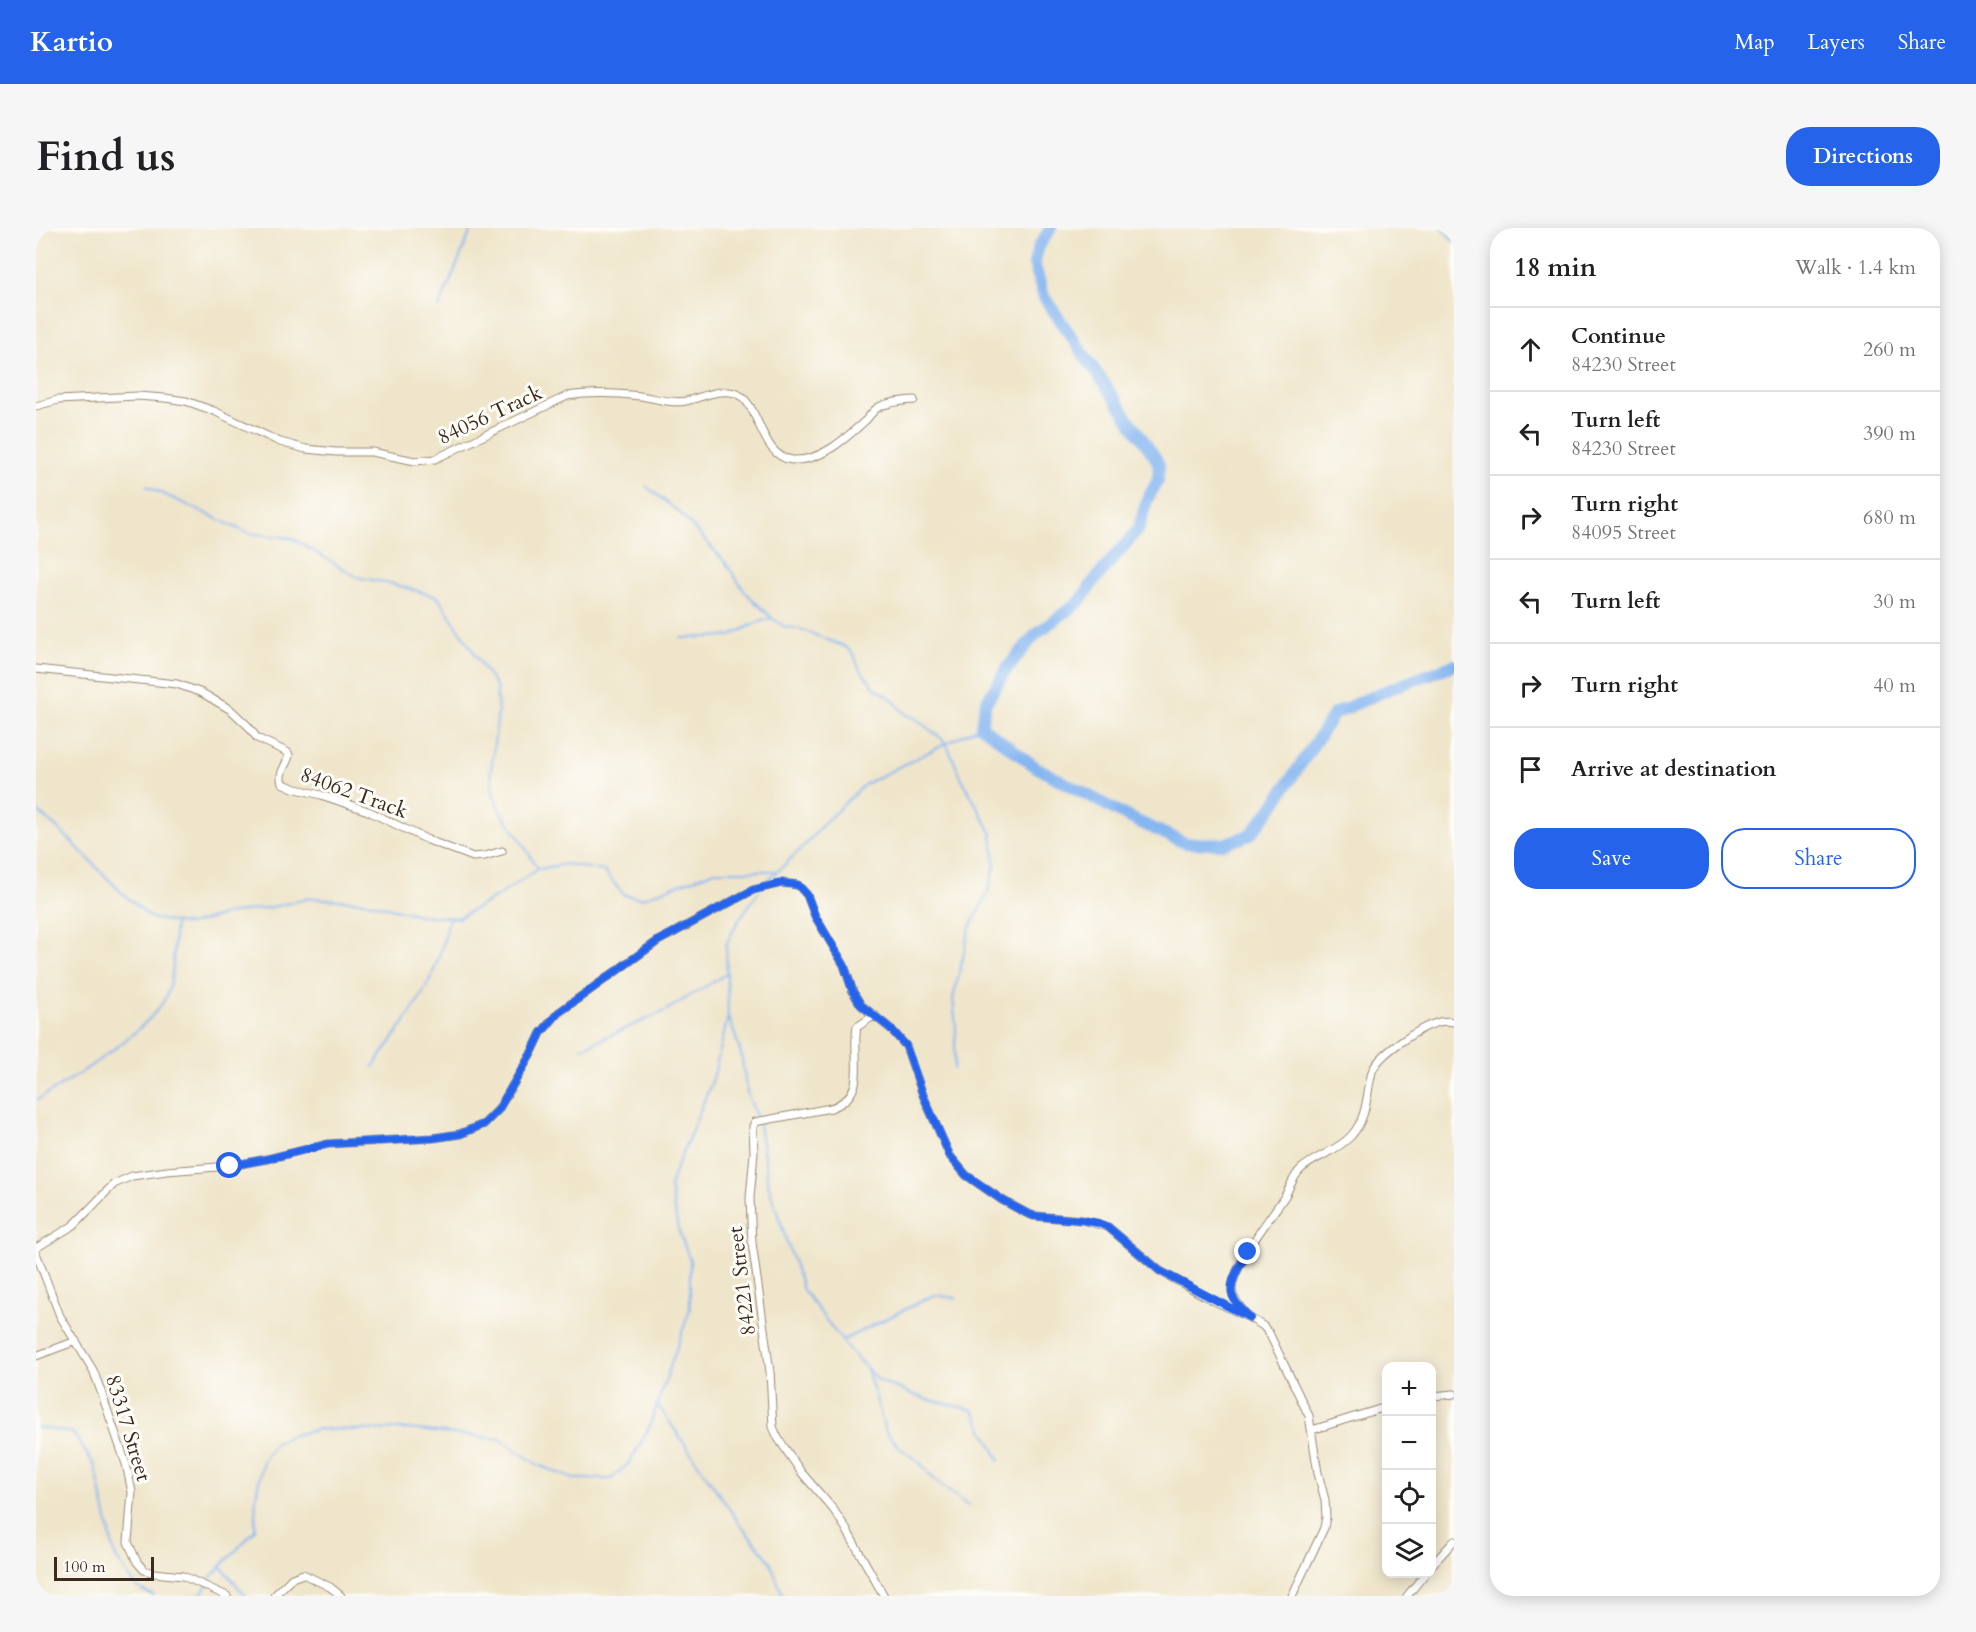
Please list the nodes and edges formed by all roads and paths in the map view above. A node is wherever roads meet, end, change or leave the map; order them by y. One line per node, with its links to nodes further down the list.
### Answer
1 (915, 400): 2 (street, 84056 Track)
2 (36, 406)
3 (36, 669): 4 (street, 84062 Track)
4 (502, 851)
5 (874, 1015): 7 (street); 9 (street); 22 (street, 84221 Street)
6 (1454, 1022): 9 (street)
7 (36, 1248)
8 (36, 1253): 10 (street, 83317 Street)
9 (1250, 1318): 15 (street)
10 (76, 1341): 11 (street); 19 (street, 83317 Street)
11 (36, 1356)
12 (1454, 1394): 13 (street)
13 (1436, 1396)
14 (1382, 1408): 15 (street)
15 (1312, 1430): 23 (street)
16 (1454, 1541): 17 (street)
17 (1436, 1560)
18 (1422, 1578): 24 (street)
19 (227, 1596)
20 (274, 1596): 21 (street)
21 (341, 1596)
22 (884, 1596)
23 (1292, 1596)
24 (1407, 1596)

